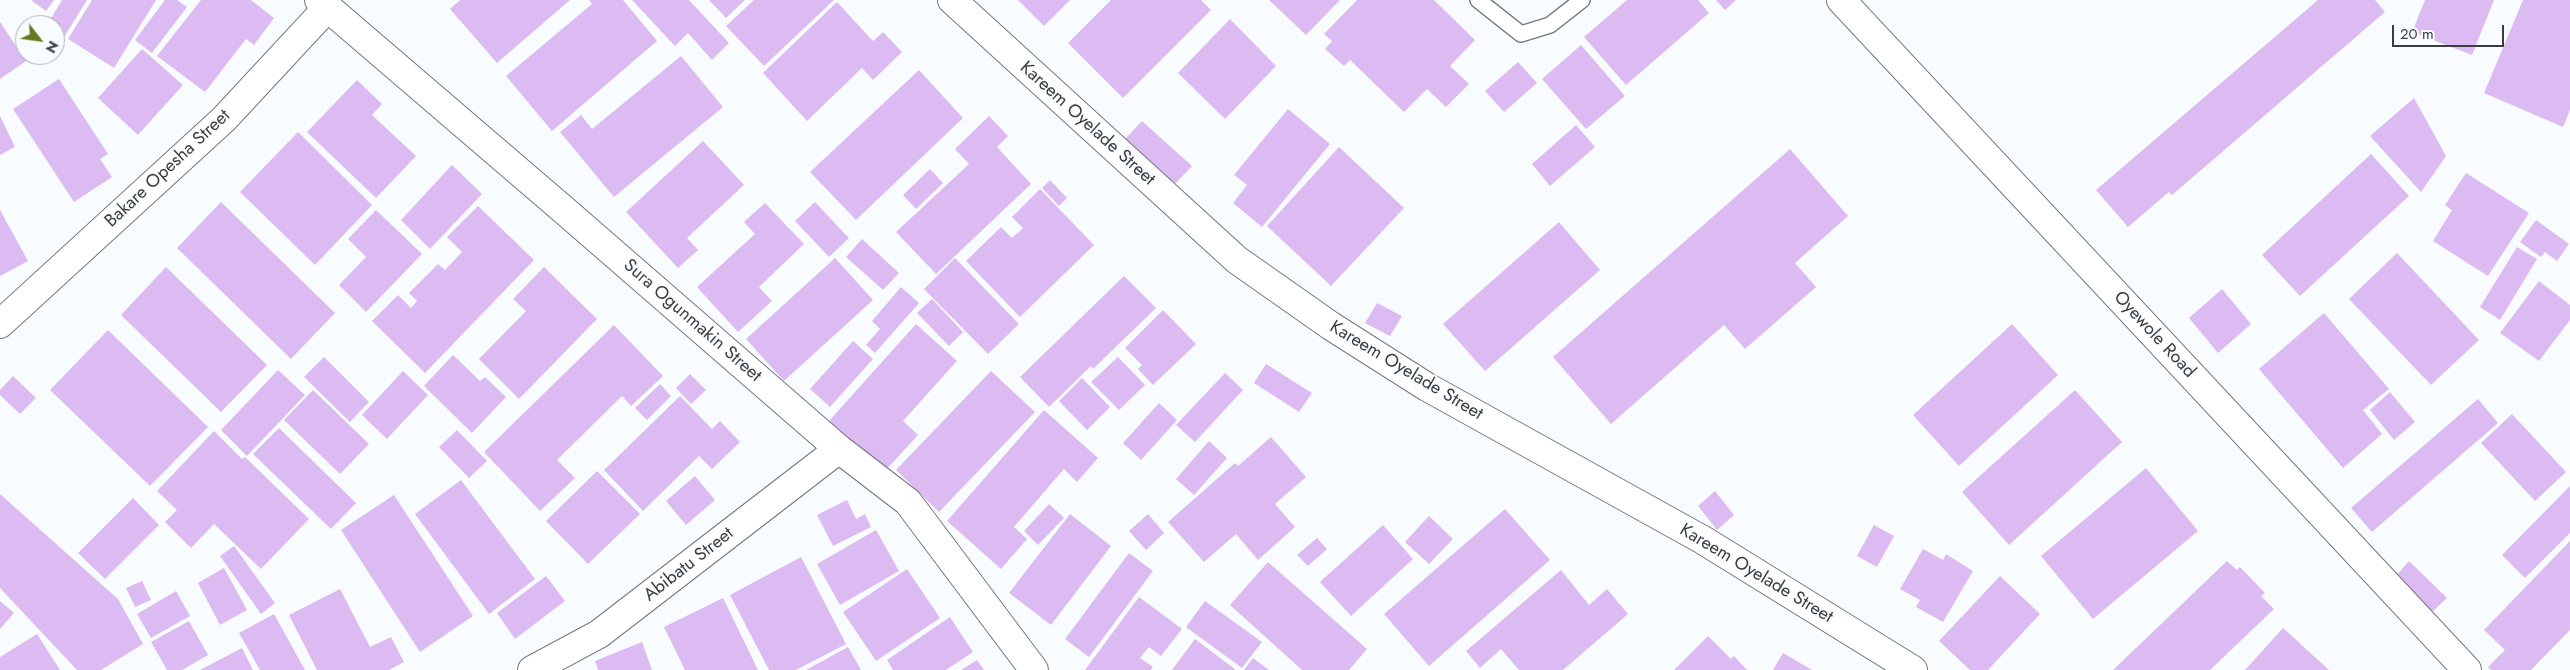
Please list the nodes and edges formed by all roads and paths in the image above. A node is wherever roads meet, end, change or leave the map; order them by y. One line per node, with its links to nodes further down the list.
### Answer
1 (952, 0): 10 (street, Kareem Oyelade Street)
2 (1478, 0): 3 (lane)
3 (1582, 0)
4 (1841, 0): 11 (street, Oyewole Road)
5 (323, 3): 6 (street, Bakare Opesha Street); 7 (street, Sura Ogunmakin Street)
6 (0, 324)
7 (839, 449): 8 (street, Abibatu Street); 9 (street, Sura Ogunmakin Street)
8 (532, 670)
9 (1034, 670)
10 (1913, 670)
11 (2467, 670)

